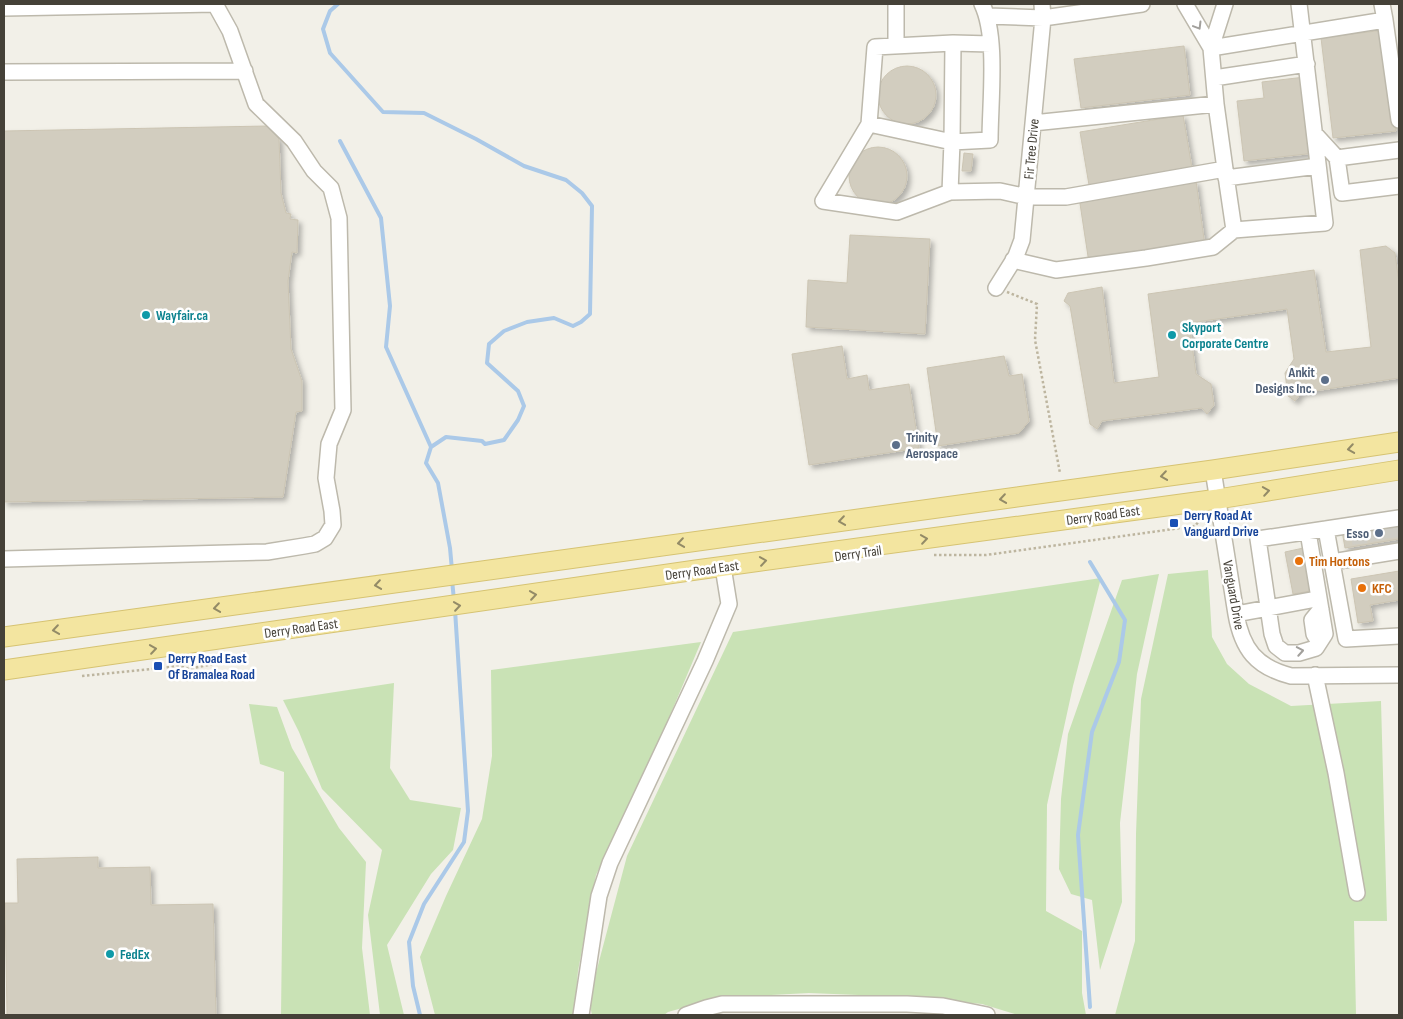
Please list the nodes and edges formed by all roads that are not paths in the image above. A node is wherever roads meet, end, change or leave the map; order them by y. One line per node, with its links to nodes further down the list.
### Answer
1 (896, 4): 14 (street)
2 (1142, 4): 9 (street)
3 (1185, 4): 15 (street, one-way to 15)
4 (1225, 4): 15 (street)
5 (1300, 4): 11 (street)
6 (1382, 4): 10 (street)
7 (4, 8): 17 (street)
8 (985, 10): 9 (street); 13 (street)
9 (1042, 11): 23 (street, Fir Tree Drive)
10 (1385, 20): 11 (street); 21 (street)
11 (1303, 33): 15 (street); 16 (street)
12 (953, 44): 13 (street); 14 (street); 25 (street)
13 (991, 44): 25 (street)
14 (896, 46): 22 (street)
15 (1211, 48): 19 (street)
16 (1307, 64): 19 (street); 24 (street)
17 (245, 71): 18 (street); 44 (street)
18 (4, 72)
19 (1214, 78): 20 (street)
20 (1216, 104): 23 (street); 29 (street)
21 (1399, 120)
22 (868, 124): 25 (street); 31 (street)
23 (1033, 124): 32 (street, Fir Tree Drive)
24 (1315, 134): 27 (street); 28 (street)
25 (952, 142): 31 (street)
26 (1399, 150): 27 (street)
27 (1337, 158): 30 (street)
28 (1318, 166): 29 (street); 33 (street)
29 (1225, 174): 32 (street); 33 (street)
30 (1399, 186)
31 (950, 192): 32 (street)
32 (1027, 197): 34 (street, Fir Tree Drive)
33 (1234, 230): 34 (street)
34 (1013, 260): 35 (street, Fir Tree Drive)
35 (996, 288)
36 (1399, 442): 37 (main road, one-way to 37)
37 (1213, 470): 39 (street, Vanguard Drive); 51 (main road, one-way to 51)
38 (1399, 470): 39 (main road, Derry Road East, one-way to 38)
39 (1218, 499): 46 (main road, Derry Road East, one-way to 39); 49 (street, Vanguard Drive)
40 (1386, 522): 41 (street)
41 (1326, 530): 42 (street); 45 (street)
42 (1308, 532): 47 (street); 48 (street)
43 (1389, 548): 45 (street)
44 (4, 559)
45 (1332, 562): 50 (street)
46 (723, 567): 52 (main road, Derry Road East, one-way to 46); 56 (street)
47 (1316, 604): 48 (street); 48 (street, one-way to 47)
48 (1268, 607): 49 (street)
49 (1236, 614): 54 (street, Vanguard Drive)
50 (1399, 636)
51 (4, 637)
52 (4, 670)
53 (1399, 675): 54 (street, Vanguard Drive)
54 (1315, 676): 55 (street)
55 (1357, 892)
56 (581, 1015)
57 (686, 1015): 58 (street)
58 (987, 1015)

